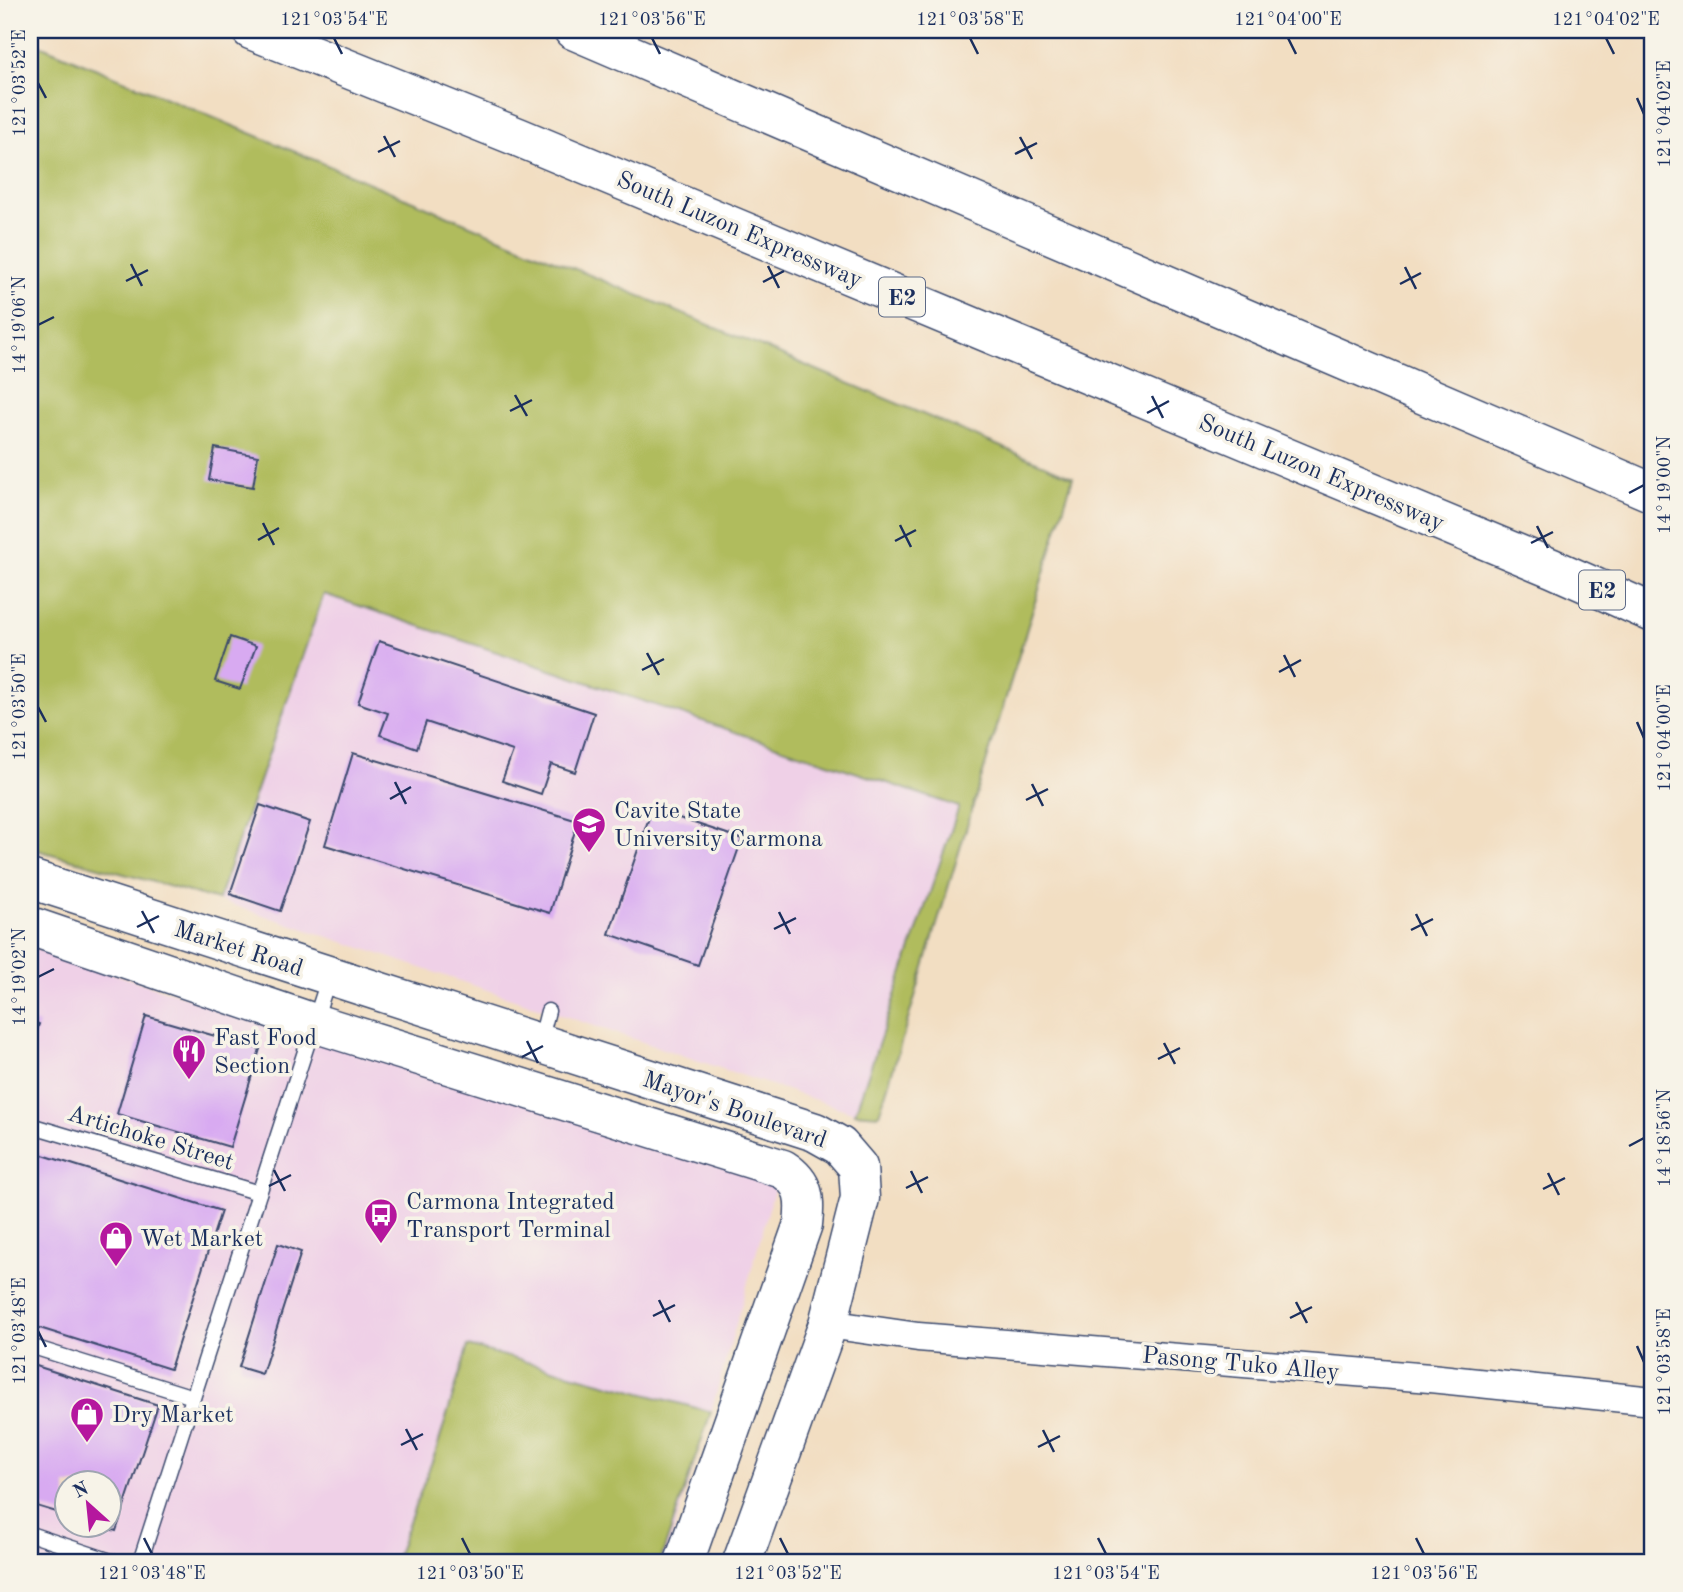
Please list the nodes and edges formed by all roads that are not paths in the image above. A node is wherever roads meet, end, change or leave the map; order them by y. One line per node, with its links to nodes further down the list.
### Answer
1 (251, 30): 4 (main road, South Luzon Expressway / E2)
2 (573, 30): 3 (main road)
3 (1653, 493)
4 (1653, 613)
5 (30, 880): 7 (main road, Market Road)
6 (30, 926): 8 (main road, Market Road)
7 (329, 977): 8 (lane); 11 (main road, Mayor's Boulevard)
8 (314, 1023): 10 (lane); 18 (main road, Mayor's Boulevard)
9 (30, 1125): 10 (lane, Artichoke Street)
10 (259, 1193): 13 (lane)
11 (828, 1324): 14 (street, Pasong Tuko Alley); 19 (main road, Mayor's Boulevard)
12 (30, 1346): 13 (lane)
13 (193, 1397): 17 (lane)
14 (1653, 1401)
15 (30, 1534): 16 (lane)
16 (114, 1562)
17 (140, 1562)
18 (684, 1562)
19 (742, 1562)

